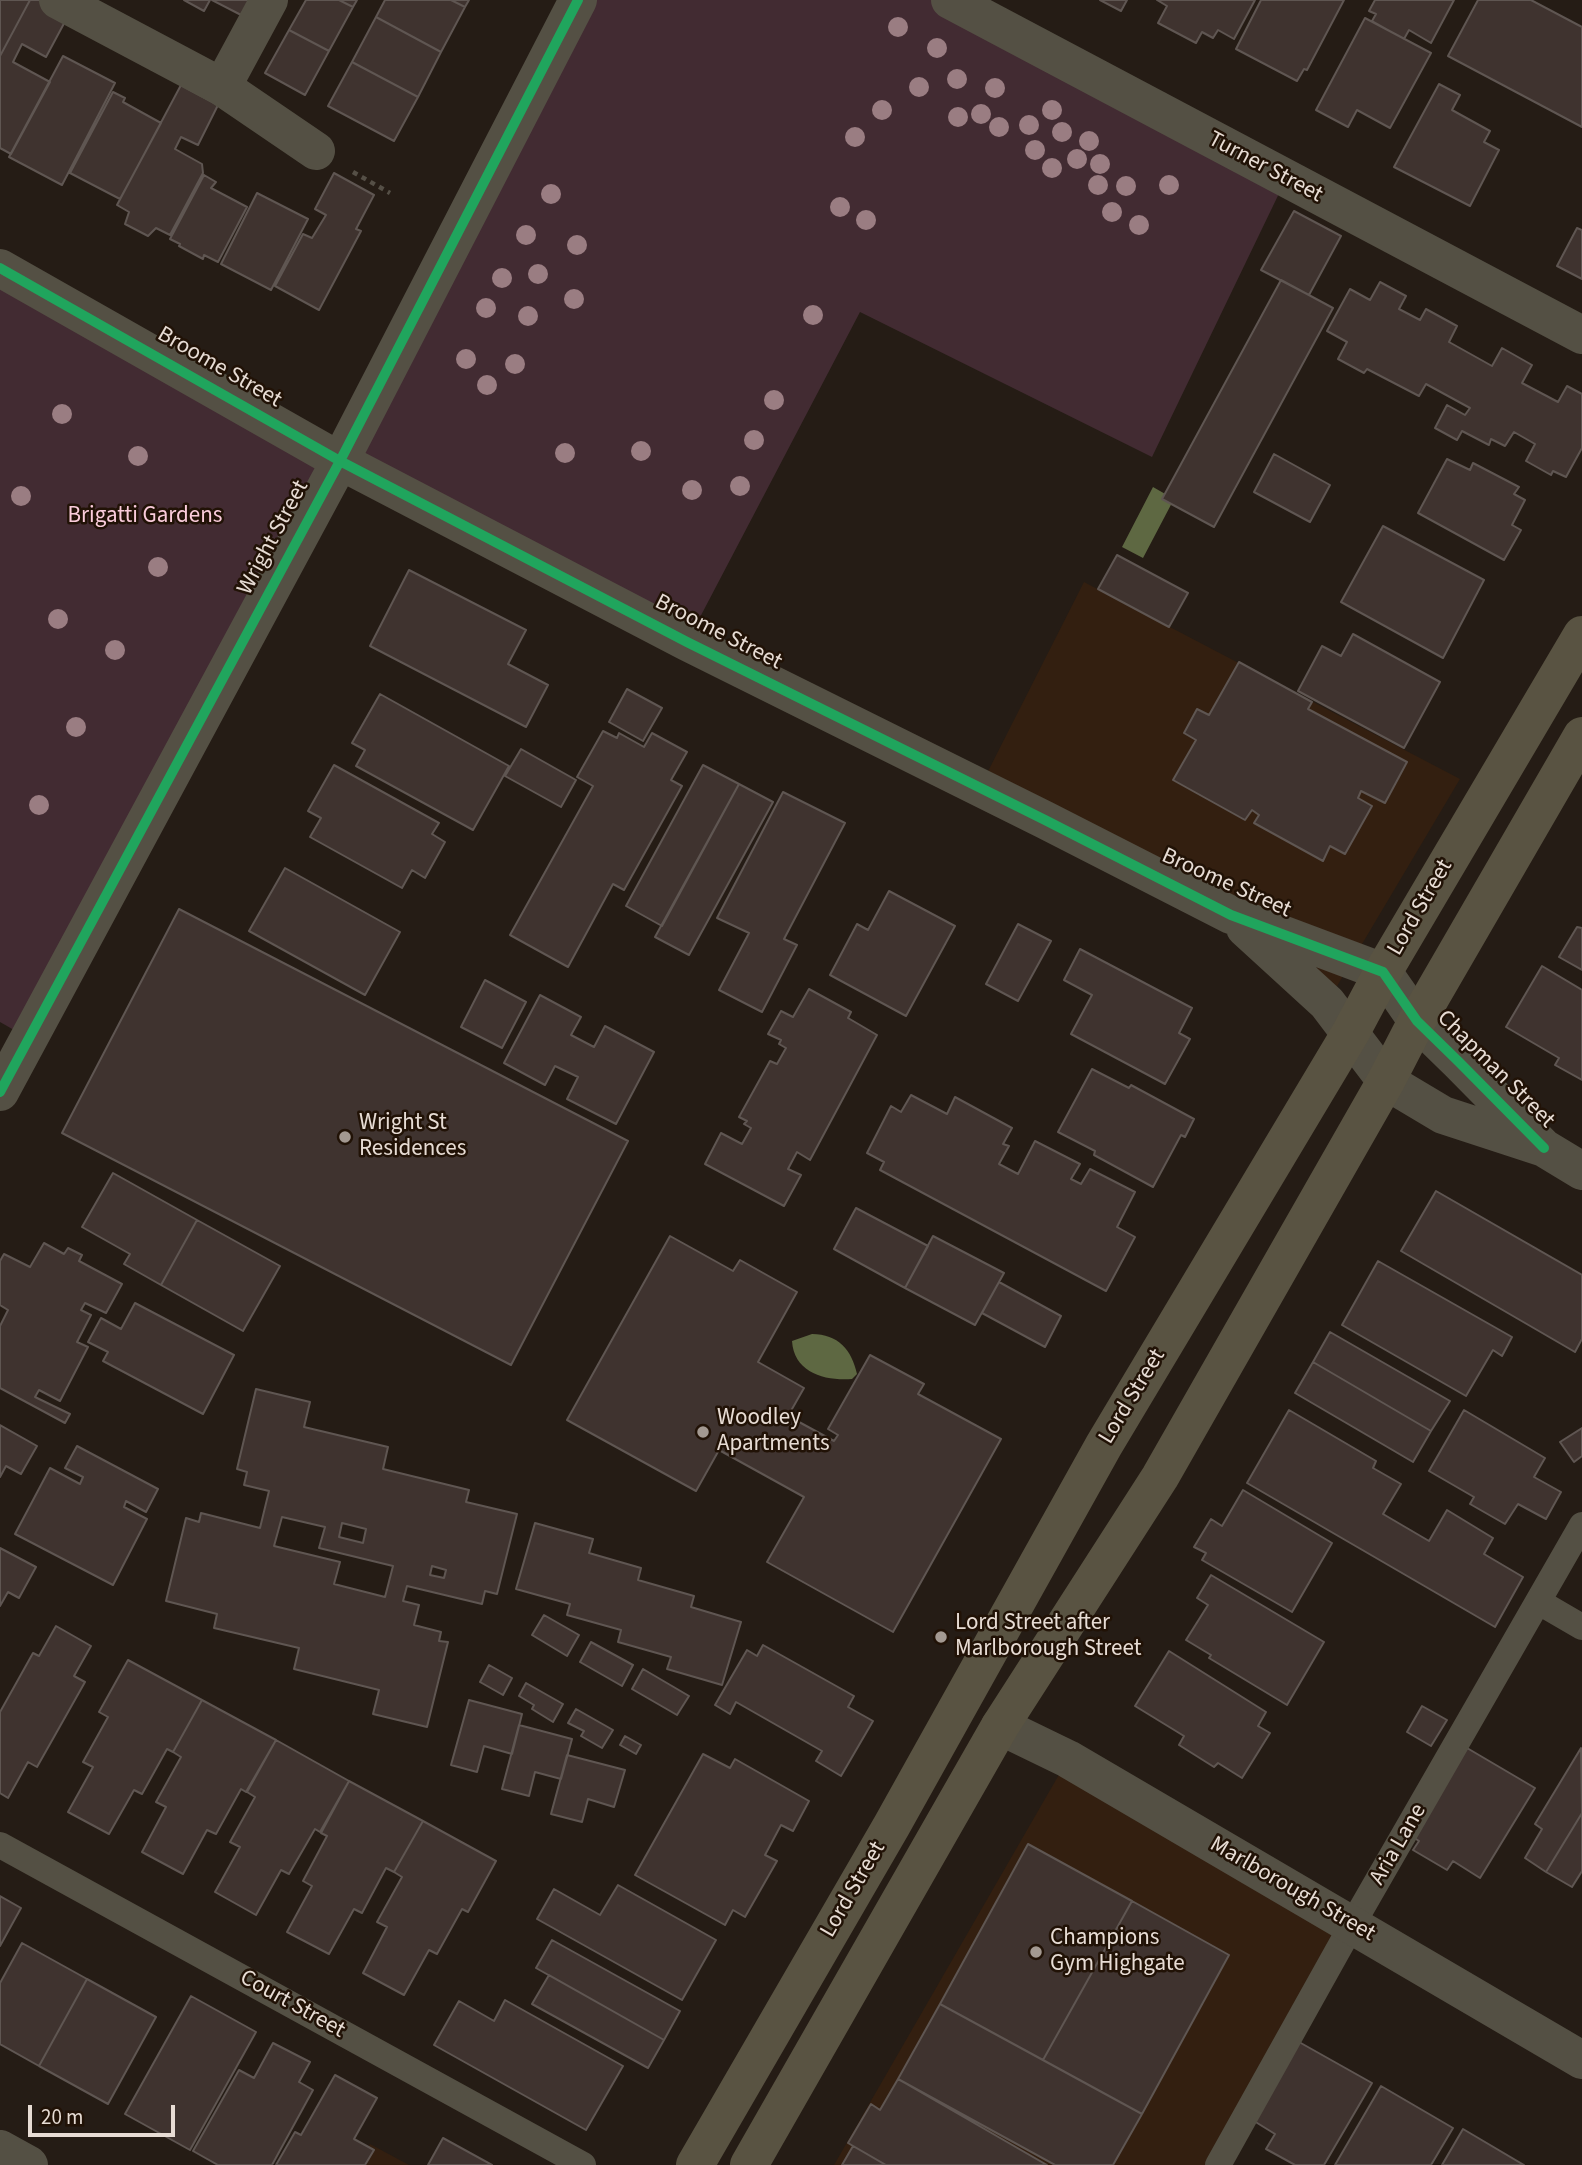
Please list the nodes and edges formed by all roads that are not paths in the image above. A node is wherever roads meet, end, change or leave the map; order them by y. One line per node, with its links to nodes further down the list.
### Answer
1 (58, 0): 5 (street)
2 (269, 0): 5 (street)
3 (578, 0): 9 (street, Wright Street)
4 (950, 0): 8 (street, Turner Street)
5 (222, 87): 6 (street)
6 (316, 151)
7 (0, 268): 9 (street, Broome Street)
8 (1582, 335)
9 (340, 461): 12 (street, Broome Street); 17 (street, Wright Street)
10 (1582, 635): 13 (main road, Lord Street)
11 (1582, 736): 14 (main road, Lord Street)
12 (1231, 915): 13 (street, Broome Street); 15 (street, Broome Street)
13 (1383, 972): 14 (street); 15 (main road, Lord Street)
14 (1417, 1021): 16 (main road, Lord Street); 18 (street, Chapman Street)
15 (1351, 1032): 16 (street, Broome Street); 30 (main road, Lord Street)
16 (1386, 1081): 18 (street, Chapman Street); 23 (main road, Lord Street)
17 (0, 1093)
18 (1544, 1148): 19 (street, Chapman Street)
19 (1582, 1171)
20 (1582, 1525): 21 (lane, Aria Lane)
21 (1539, 1602): 22 (lane); 25 (lane, Aria Lane)
22 (1582, 1627)
23 (1000, 1726): 25 (street, Marlborough Street); 31 (main road, Lord Street)
24 (0, 1845): 29 (lane, Court Street)
25 (1352, 1925): 26 (street, Marlborough Street); 32 (lane, Aria Lane)
26 (1582, 2060)
27 (0, 2149): 28 (street)
28 (29, 2165)
29 (583, 2165)
30 (695, 2165)
31 (749, 2165)
32 (1218, 2165)

